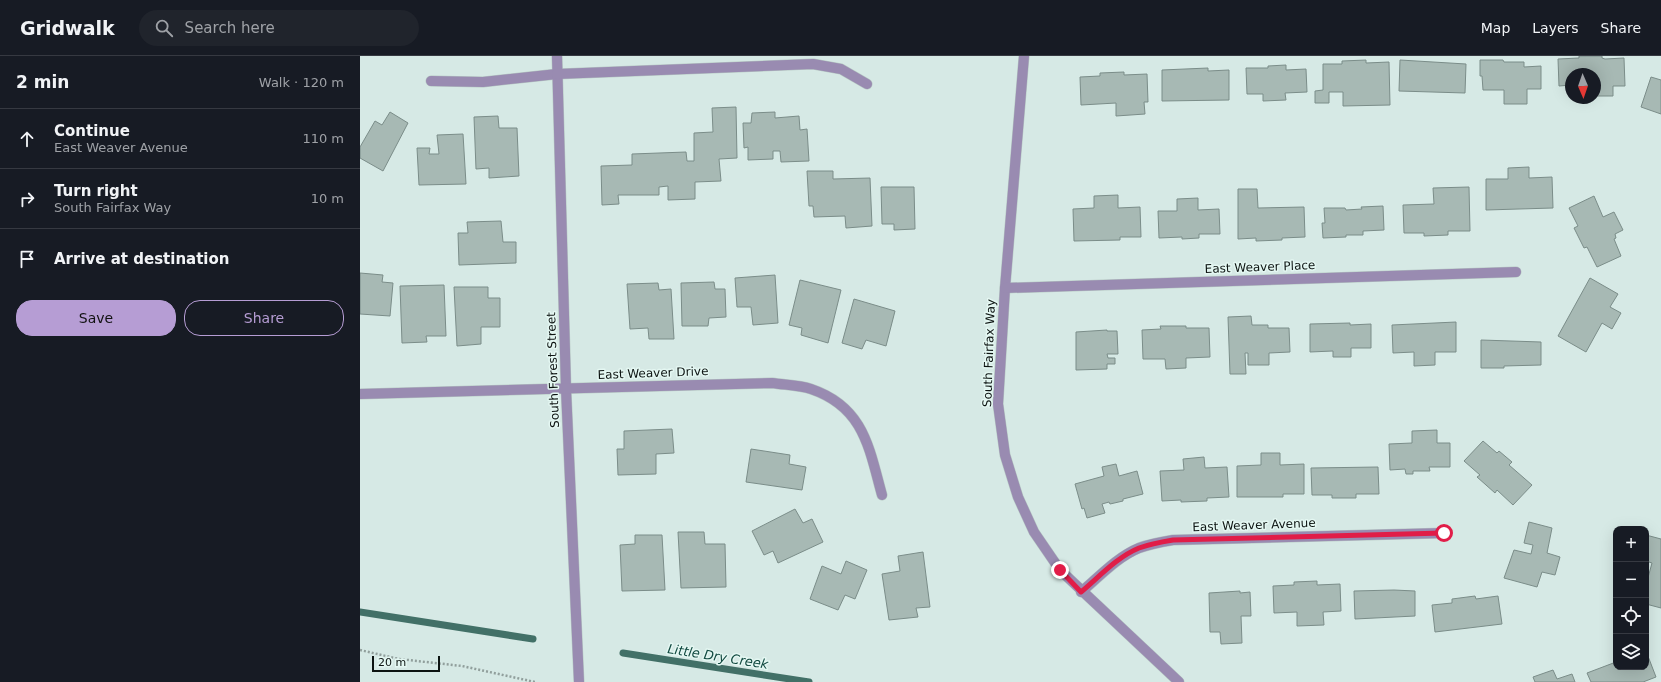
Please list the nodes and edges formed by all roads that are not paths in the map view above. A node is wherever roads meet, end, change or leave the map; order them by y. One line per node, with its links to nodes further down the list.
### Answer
1 (557, 56): 3 (street, South Forest Street)
2 (1024, 56): 7 (street, South Fairfax Way)
3 (557, 74): 4 (street); 5 (street); 8 (street, South Forest Street)
4 (431, 81)
5 (867, 84)
6 (1516, 272): 7 (street, East Weaver Place)
7 (1005, 288): 12 (street, South Fairfax Way)
8 (566, 389): 9 (street, East Weaver Drive); 10 (street, East Weaver Drive); 13 (street, South Forest Street)
9 (360, 394)
10 (882, 495)
11 (1444, 533): 12 (street, East Weaver Avenue)
12 (1081, 592): 14 (street, South Fairfax Way)
13 (580, 682)
14 (1179, 682)

